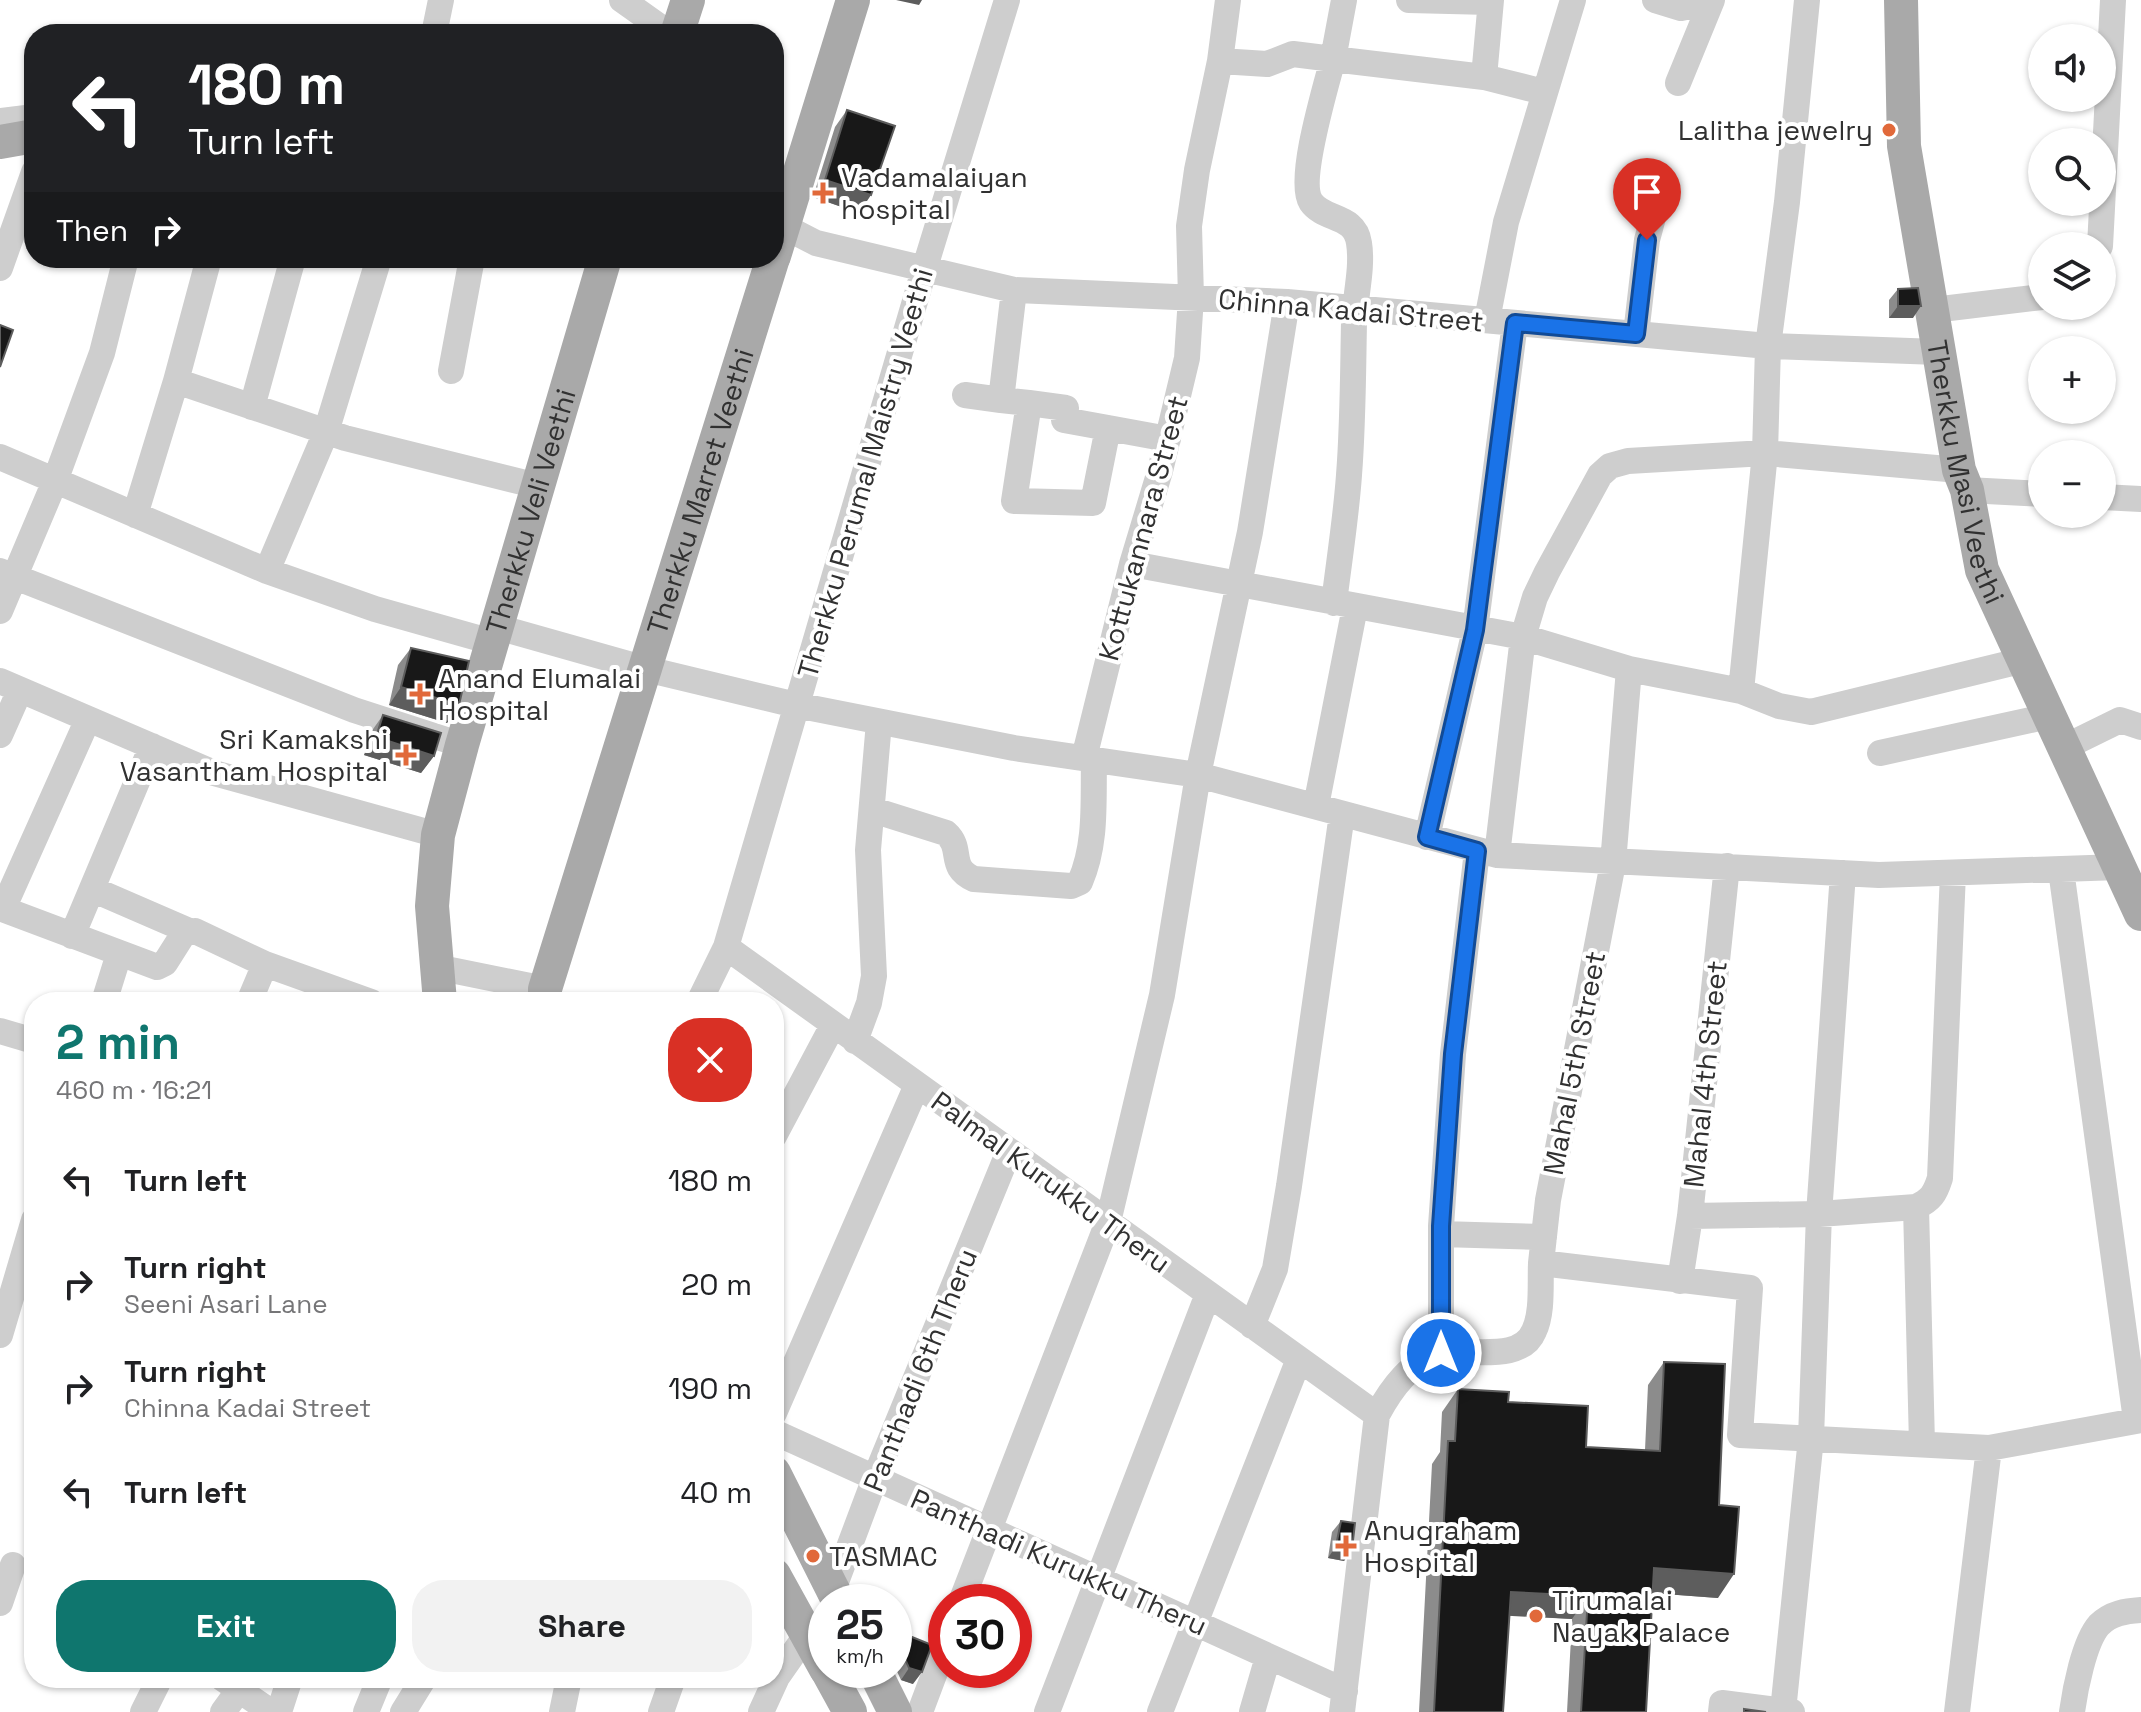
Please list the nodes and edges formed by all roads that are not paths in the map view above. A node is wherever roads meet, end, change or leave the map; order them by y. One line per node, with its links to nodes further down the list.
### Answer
1 (441, 0): 17 (street)
2 (622, 0): 18 (street)
3 (688, 0): 19 (main road)
4 (853, 0): 33 (main road, Therkku Marret Veethi)
5 (1007, 0): 36 (street, Therkku Perumal Maistry Veethi)
6 (1228, 0): 21 (street, Kottukannara Street)
7 (1344, 0): 20 (street)
8 (1409, 0): 16 (street)
9 (1573, 0): 24 (street)
10 (1655, 0): 11 (street)
11 (1695, 0)
12 (1712, 0): 23 (street)
13 (1807, 0): 54 (street)
14 (1901, 0): 50 (main road, Therkku Masi Veethi)
15 (2113, 0): 34 (street)
16 (1491, 1): 22 (street)
17 (436, 24)
18 (656, 24)
19 (680, 24)
20 (1333, 59): 21 (street); 22 (street); 49 (street)
21 (1220, 61): 46 (street, Kottukannara Street)
22 (1484, 77): 24 (street)
23 (1678, 83)
24 (1544, 92): 51 (street)
25 (24, 118): 26 (street)
26 (0, 121)
27 (24, 138): 28 (main road)
28 (0, 142)
29 (24, 153): 30 (street)
30 (0, 158)
31 (1663, 180): 53 (street)
32 (24, 200): 37 (street)
33 (784, 217)
34 (2101, 232)
35 (784, 242): 36 (street, Chinna Kadai Street)
36 (925, 267): 45 (street, Chinna Kadai Street); 88 (street, Therkku Perumal Maistry Veethi)
37 (0, 268)
38 (123, 268): 68 (street)
39 (206, 268): 57 (street)
40 (290, 268): 61 (street)
41 (376, 268): 63 (street)
42 (470, 268): 56 (street)
43 (602, 268): 69 (main road, Therkku Veli Veethi)
44 (768, 268): 84 (main road, Therkku Marret Veethi)
45 (1014, 290): 46 (street, Chinna Kadai Street); 59 (street)
46 (1191, 297): 48 (street, Chinna Kadai Street); 64 (street, Kottukannara Street)
47 (2028, 299): 50 (street)
48 (1287, 302): 49 (street, Chinna Kadai Street); 77 (street)
49 (1355, 309): 51 (street, Chinna Kadai Street); 78 (street)
50 (1933, 310): 55 (main road, Therkku Masi Veethi)
51 (1487, 320): 52 (street, Chinna Kadai Street)
52 (1515, 323): 53 (street, Chinna Kadai Street); 80 (street)
53 (1636, 334): 54 (street, Chinna Kadai Street)
54 (1768, 346): 55 (street, Chinna Kadai Street); 65 (street)
55 (1938, 352): 67 (main road, Therkku Masi Veethi)
56 (451, 371)
57 (176, 381): 61 (street); 73 (street)
58 (965, 395): 59 (street)
59 (1001, 400): 60 (street)
60 (1029, 403): 62 (street); 62 (street)
61 (252, 407): 63 (street)
62 (1108, 428): 64 (street)
63 (326, 432): 69 (street); 75 (street)
64 (1168, 439): 74 (street, Kottukannara Street)
65 (1765, 453): 67 (street); 82 (street); 87 (street)
66 (0, 457): 68 (street)
67 (1963, 480): 70 (street); 83 (main road, Therkku Masi Veethi)
68 (55, 481): 73 (street); 76 (street)
69 (538, 486): 81 (main road, Therkku Veli Veethi)
70 (2028, 492)
71 (2116, 498): 72 (street)
72 (2141, 499)
73 (135, 515): 75 (street)
74 (1132, 564): 77 (street); 98 (street, Kottukannara Street)
75 (267, 571): 81 (street)
76 (8, 575): 79 (street); 94 (street)
77 (1239, 582): 78 (street); 99 (street)
78 (1345, 605): 80 (street); 100 (street)
79 (0, 611)
80 (1475, 630): 82 (street); 104 (street)
81 (494, 634): 84 (street); 94 (main road, Therkku Veli Veethi)
82 (1523, 637): 85 (street); 105 (street)
83 (2024, 660): 87 (street); 89 (main road, Therkku Masi Veethi)
84 (646, 669): 88 (street); 126 (main road, Therkku Marret Veethi)
85 (1629, 669): 87 (street); 106 (street, Mahal 5th Street)
86 (10, 686): 90 (street); 93 (street)
87 (1741, 691)
88 (796, 705): 91 (street); 117 (street, Therkku Perumal Maistry Veethi)
89 (2049, 716): 96 (main road, Therkku Masi Veethi); 97 (street)
90 (88, 719): 95 (street); 113 (street)
91 (879, 722): 98 (street); 101 (street)
92 (2141, 727): 96 (street)
93 (0, 735)
94 (462, 745): 103 (main road, Therkku Veli Veethi)
95 (152, 746): 103 (street); 112 (street)
96 (2063, 748): 108 (main road, Therkku Masi Veethi)
97 (1880, 753)
98 (1089, 759): 99 (street); 101 (street, Kottukannara Street)
99 (1198, 775): 100 (street); 138 (street)
100 (1316, 806): 102 (street)
101 (873, 810): 131 (street)
102 (1342, 814): 104 (street); 146 (street)
103 (438, 835): 120 (main road, Therkku Veli Veethi)
104 (1427, 837): 105 (street)
105 (1487, 853): 106 (street); 139 (street)
106 (1613, 863): 107 (street); 140 (street, Mahal 5th Street)
107 (1727, 866): 110 (street); 137 (street, Mahal 4th Street)
108 (2119, 867): 109 (street); 114 (main road, Therkku Masi Veethi)
109 (2061, 870): 111 (street); 151 (street)
110 (1843, 873): 111 (street); 136 (street)
111 (1953, 873): 135 (street)
112 (92, 889): 115 (street); 116 (street)
113 (1, 909): 116 (street)
114 (2141, 914)
115 (189, 931): 118 (street); 119 (street)
116 (72, 936): 118 (street)
117 (726, 947): 127 (street, Therkku Perumal Maistry Veethi); 128 (street, Palmal Kurukku Theru)
118 (119, 954): 121 (street)
119 (265, 964): 122 (street); 123 (street)
120 (436, 967): 124 (main road, Therkku Veli Veethi); 125 (street)
121 (107, 992)
122 (253, 992)
123 (343, 992)
124 (439, 992)
125 (533, 992)
126 (546, 992)
127 (704, 992)
128 (833, 1025): 131 (street, Palmal Kurukku Theru); 133 (street)
129 (0, 1031): 130 (street)
130 (24, 1038)
131 (855, 1041): 132 (street, Palmal Kurukku Theru)
132 (917, 1085): 134 (street, Palmal Kurukku Theru); 149 (street)
133 (784, 1117)
134 (1009, 1151): 138 (street, Palmal Kurukku Theru); 156 (street, Panthadi 6th Theru)
135 (1916, 1207): 136 (street); 154 (street)
136 (1819, 1214): 137 (street); 153 (street)
137 (1690, 1216): 143 (street, Mahal 4th Street)
138 (1108, 1222): 144 (street, Palmal Kurukku Theru); 158 (street)
139 (1441, 1234): 140 (street); 147 (street)
140 (1544, 1237): 142 (street, Mahal 5th Street)
141 (24, 1258): 145 (street)
142 (1541, 1263): 143 (street); 147 (street, Mahal 5th Street)
143 (1680, 1281): 153 (street)
144 (1208, 1294): 146 (street, Palmal Kurukku Theru); 160 (street)
145 (2, 1325)
146 (1252, 1326): 148 (street, Palmal Kurukku Theru)
147 (1441, 1353): 150 (street)
148 (1299, 1359): 150 (street, Palmal Kurukku Theru); 167 (street)
149 (784, 1390)
150 (1377, 1415): 183 (street)
151 (2138, 1420): 155 (street)
152 (784, 1437): 156 (street, Panthadi Kurukku Theru)
153 (1811, 1438): 154 (street); 185 (street)
154 (1922, 1444): 155 (street)
155 (1989, 1448): 202 (street)
156 (875, 1478): 158 (street, Panthadi Kurukku Theru); 162 (street, Panthadi 6th Theru)
157 (784, 1493): 161 (main road)
158 (988, 1530): 160 (street, Panthadi Kurukku Theru); 163 (street)
159 (16, 1567): 165 (street)
160 (1098, 1579): 167 (street, Panthadi Kurukku Theru); 198 (street)
161 (830, 1584)
162 (840, 1584)
163 (968, 1584)
164 (784, 1593): 168 (main road)
165 (0, 1603)
166 (2141, 1610): 203 (street)
167 (1195, 1623): 169 (street, Panthadi Kurukku Theru); 199 (street)
168 (807, 1634): 170 (street)
169 (1268, 1657): 183 (street, Panthadi Kurukku Theru); 200 (street)
170 (784, 1667)
171 (155, 1688): 186 (street)
172 (230, 1688): 187 (street)
173 (237, 1688): 188 (street)
174 (287, 1688): 189 (street)
175 (376, 1688): 190 (street)
176 (418, 1688): 191 (street)
177 (567, 1688): 192 (street)
178 (669, 1688): 193 (street)
179 (772, 1688): 194 (street)
180 (837, 1688): 195 (main road)
181 (883, 1688): 196 (main road)
182 (929, 1688): 197 (street)
183 (1344, 1702)
184 (1722, 1708): 185 (street)
185 (1783, 1711): 201 (street)
186 (143, 1712)
187 (223, 1712)
188 (271, 1712)
189 (279, 1712)
190 (366, 1712)
191 (403, 1712)
192 (562, 1712)
193 (661, 1712)
194 (761, 1712)
195 (850, 1712)
196 (895, 1712)
197 (920, 1712)
198 (1047, 1712)
199 (1160, 1712)
200 (1252, 1712)
201 (1792, 1712)
202 (1957, 1712)
203 (2072, 1712)

